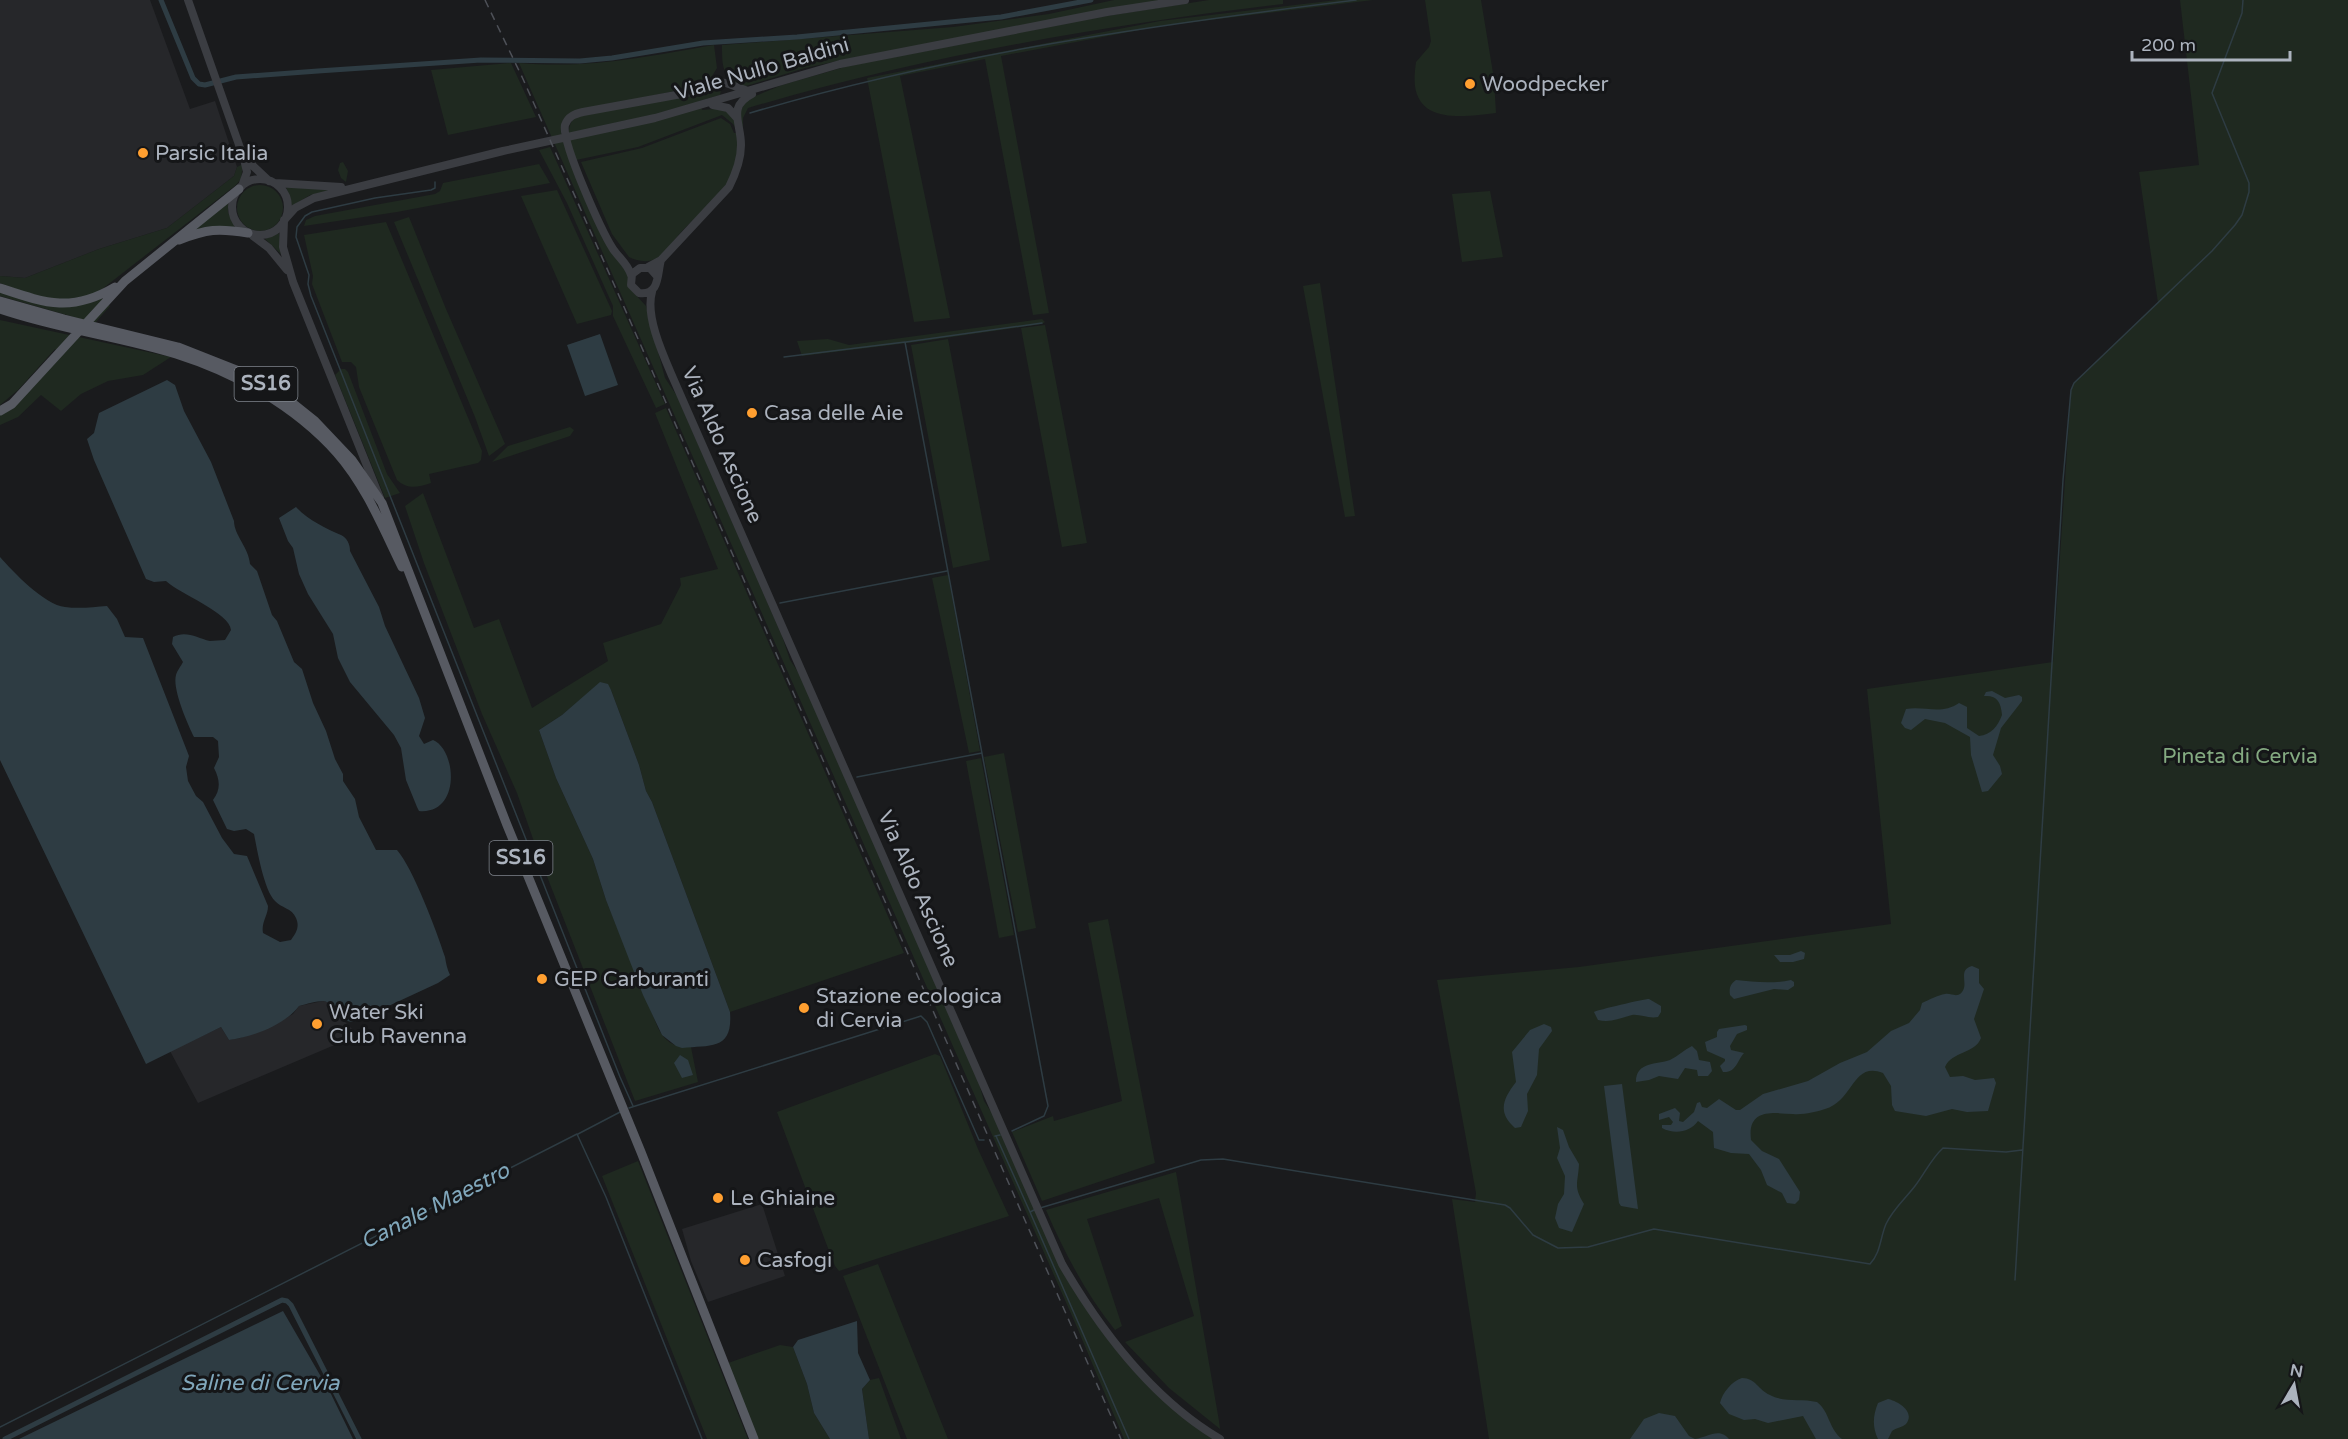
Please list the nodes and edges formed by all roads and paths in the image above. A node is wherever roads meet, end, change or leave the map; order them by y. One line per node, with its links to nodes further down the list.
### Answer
1 (188, 0): 9 (street)
2 (1185, 0): 4 (street, Viale Nullo Baldini)
3 (721, 81): 5 (street); 6 (street); 17 (street)
4 (770, 84): 5 (street, Viale Nullo Baldini); 8 (street)
5 (749, 91): 6 (street, Viale Nullo Baldini)
6 (718, 101): 7 (street, Viale Nullo Baldini)
7 (706, 104): 8 (street); 12 (street, Viale Nullo Baldini)
8 (737, 118): 16 (street)
9 (233, 125): 10 (street); 11 (street)
10 (272, 182): 11 (street); 12 (street, Viale Nullo Baldini); 13 (street)
11 (240, 187): 14 (street); 15 (main road)
12 (352, 187): 13 (street, Viale Nullo Baldini)
13 (285, 219): 14 (street); 22 (street)
14 (249, 233): 15 (main road); 22 (street)
15 (171, 243): 21 (main road)
16 (661, 260): 18 (street); 20 (street)
17 (624, 261): 18 (street); 19 (street)
18 (645, 267): 19 (street); 20 (street)
19 (632, 275): 25 (street)
20 (657, 276): 24 (street)
21 (125, 281): 23 (main road); 31 (main road)
22 (293, 282): 32 (street)
23 (0, 288)
24 (652, 292): 25 (street); 28 (street)
25 (639, 293): 28 (street)
26 (0, 301): 32 (main road, SS16)
27 (0, 309): 30 (main road, SS16)
28 (650, 309): 35 (street, Via Aldo Ascione)
29 (0, 314): 30 (main road, SS16)
30 (33, 320): 33 (main road, SS16)
31 (0, 411)
32 (382, 502): 33 (main road, SS16)
33 (422, 607): 34 (main road, SS16)
34 (754, 1439)
35 (1220, 1439)

